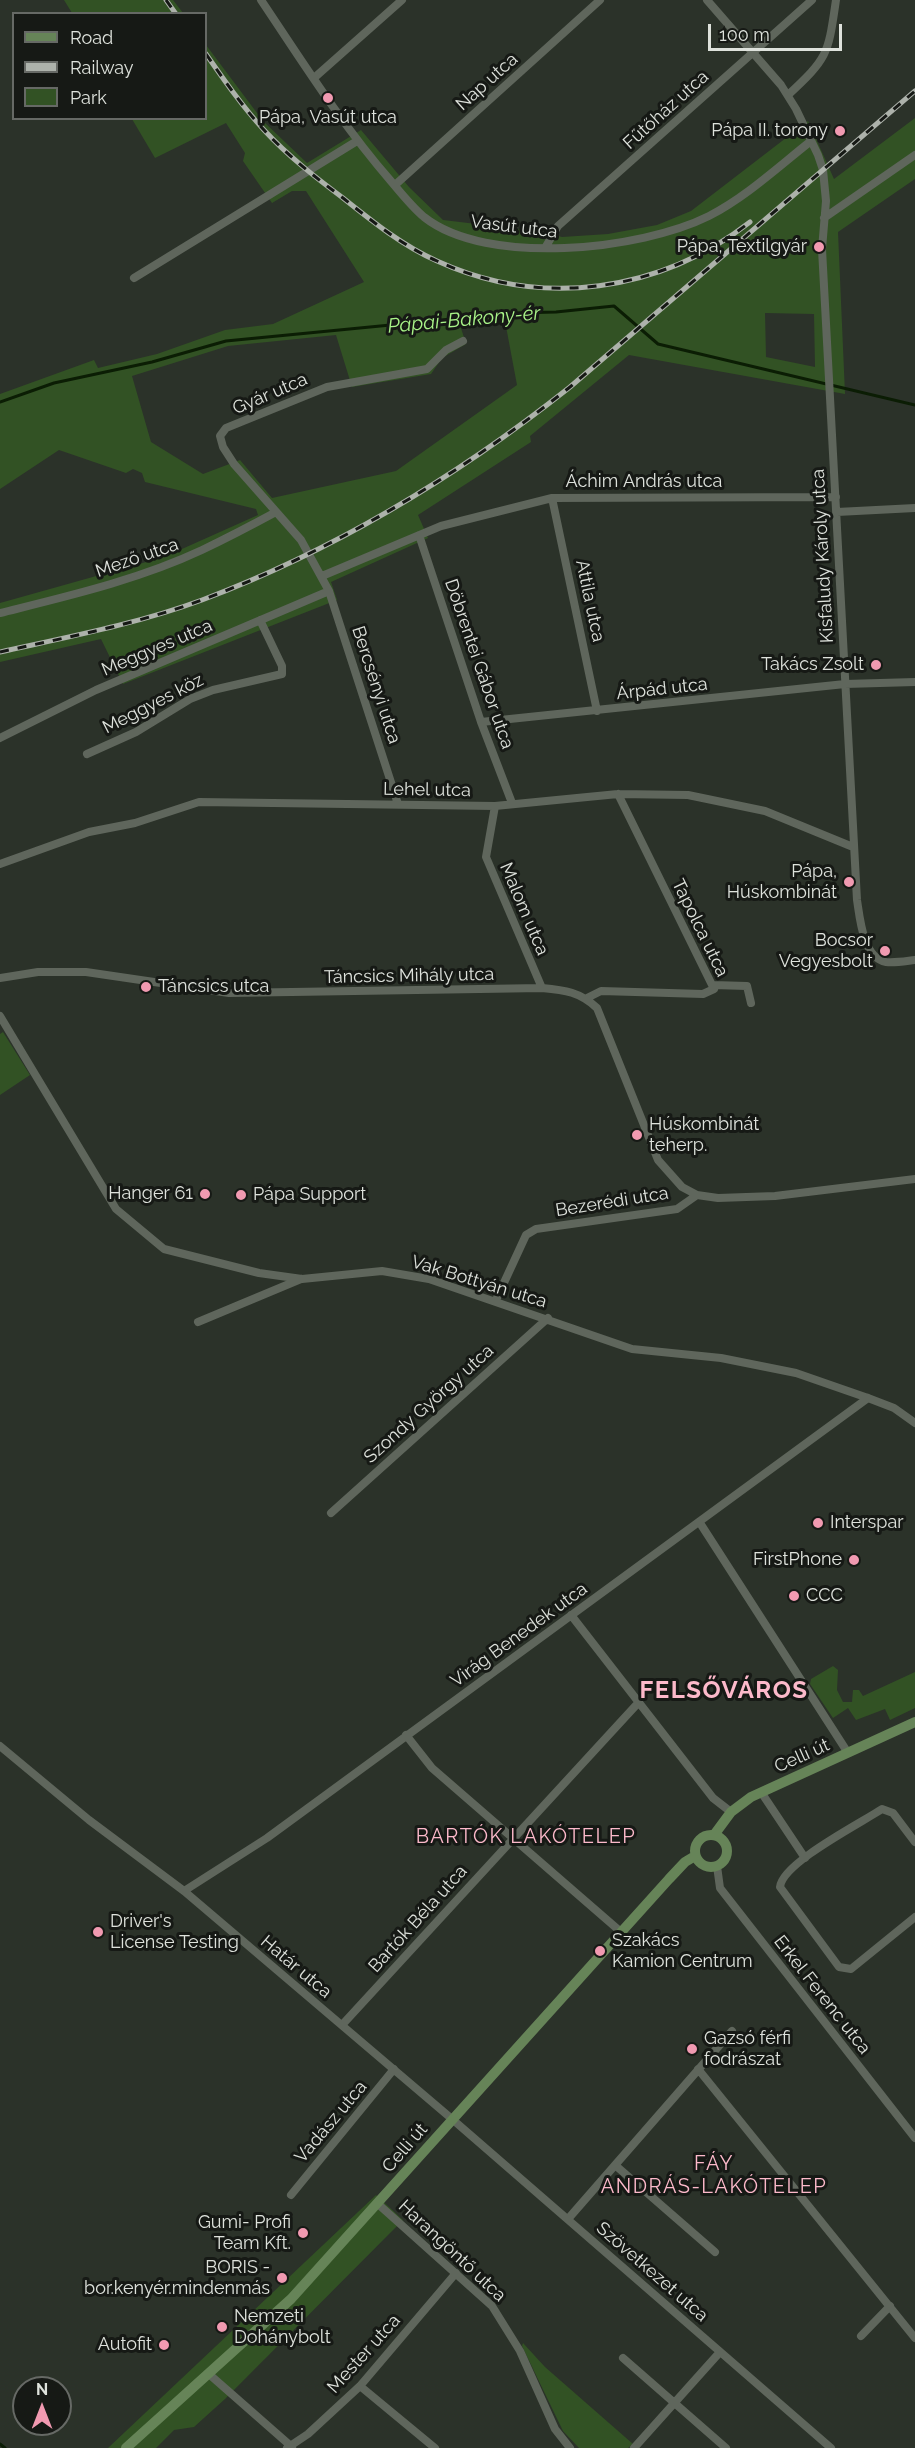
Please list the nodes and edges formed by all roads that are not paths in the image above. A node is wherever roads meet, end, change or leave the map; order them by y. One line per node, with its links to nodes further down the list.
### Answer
1 (261, 0): 8 (street, Vasút utca)
2 (402, 0): 8 (street)
3 (600, 0): 13 (street, Nap utca)
4 (707, 0): 7 (street, Kisfaludy Károly utca)
5 (812, 0): 7 (street, Fűtőház utca)
6 (836, 0): 9 (street)
7 (754, 52): 9 (street, Kisfaludy Károly utca); 15 (street, Fűtőház utca)
8 (314, 78): 10 (street, Vasút utca)
9 (788, 95): 11 (street, Kisfaludy Károly utca)
10 (357, 141): 13 (street, Vasút utca); 16 (street)
11 (811, 141): 14 (street, Kisfaludy Károly utca); 15 (street, Vasút utca)
12 (915, 155): 14 (street)
13 (395, 185): 15 (street, Vasút utca)
14 (824, 218): 18 (street, Kisfaludy Károly utca)
15 (545, 248)
16 (134, 278)
17 (463, 341): 21 (street, Gyár utca)
18 (836, 497): 19 (street, Áchim András utca); 22 (street, Kisfaludy Károly utca)
19 (552, 498): 23 (street, Áchim András utca); 30 (street, Attila utca)
20 (915, 508): 22 (street)
21 (276, 512): 24 (street, Gyár utca); 26 (street, Mező utca)
22 (837, 512): 29 (street, Kisfaludy Károly utca)
23 (419, 535): 24 (street, Áchim András utca); 31 (street, Döbrentei Gábor utca)
24 (322, 576): 25 (street, Bercsényi utca)
25 (329, 591): 27 (street, Meggyes utca); 36 (street, Bercsényi utca)
26 (0, 613)
27 (260, 620): 32 (street, Meggyes utca); 33 (street, Meggyes köz)
28 (915, 682): 29 (street, Árpád utca)
29 (845, 684): 30 (street, Árpád utca); 38 (street, Kisfaludy Károly utca)
30 (597, 711): 31 (street, Árpád utca)
31 (481, 722): 35 (street, Döbrentei Gábor utca)
32 (0, 738)
33 (87, 754)
34 (618, 794): 35 (street, Lehel utca); 38 (street, Lehel utca); 42 (street, Tapolca utca)
35 (512, 802): 37 (street, Lehel utca)
36 (398, 804): 37 (street, Lehel utca); 39 (street, Lehel utca)
37 (495, 806): 43 (street, Malom utca)
38 (853, 847): 40 (street, Kisfaludy Károly utca)
39 (0, 864)
40 (915, 960)
41 (0, 978): 43 (street, Táncsics Mihály utca)
42 (713, 985): 44 (street, Tapolca utca); 45 (street)
43 (542, 988): 44 (street, Táncsics Mihály utca)
44 (587, 998): 48 (street)
45 (751, 1003)
46 (0, 1016): 49 (street, Vak Bottyán utca)
47 (915, 1179): 48 (street)
48 (697, 1195): 50 (street, Bezerédi utca)
49 (302, 1279): 50 (street, Vak Bottyán utca); 52 (street)
50 (496, 1300): 51 (street, Vak Bottyán utca)
51 (548, 1318): 53 (street, Vak Bottyán utca); 55 (street, Szondy György utca)
52 (198, 1322)
53 (868, 1398): 54 (street, Vak Bottyán utca); 56 (street, Virág Benedek utca)
54 (915, 1423)
55 (331, 1513)
56 (700, 1523): 57 (street, Virág Benedek utca); 62 (street)
57 (571, 1615): 58 (street); 60 (street, Virág Benedek utca)
58 (639, 1702): 64 (street); 66 (street, Bartók Béla utca)
59 (915, 1722): 62 (street, Celli út)
60 (406, 1735): 66 (street); 71 (street, Virág Benedek utca)
61 (0, 1746): 71 (street, Határ utca)
62 (848, 1753): 63 (street, Celli út)
63 (761, 1792): 64 (street, Celli út); 69 (street)
64 (731, 1812): 65 (street, Celli út)
65 (714, 1835): 68 (street, Celli út); 70 (street)
66 (512, 1837): 73 (street); 74 (street, Bartók Béla utca)
67 (915, 1842): 69 (street)
68 (695, 1856): 70 (street); 73 (street, Celli út)
69 (805, 1858): 72 (street)
70 (717, 1866): 79 (street, Erkel Ferenc utca)
71 (184, 1891): 74 (street, Határ utca)
72 (915, 1917)
73 (621, 1932): 78 (street, Celli út)
74 (342, 2025): 76 (street, Határ utca)
75 (732, 2031): 77 (street)
76 (394, 2069): 78 (street, Határ utca); 81 (street, Vadász utca)
77 (698, 2070): 80 (street); 86 (street)
78 (452, 2119): 82 (street, Celli út); 83 (street, Szövetkezet utca)
79 (915, 2138)
80 (615, 2165): 83 (street); 84 (street)
81 (291, 2195)
82 (378, 2204): 85 (street, Harangöntő utca); 91 (street, Celli út)
83 (568, 2219): 89 (street, Szövetkezet utca)
84 (715, 2252)
85 (456, 2273): 92 (street, Mester utca); 97 (street, Harangöntő utca)
86 (890, 2306): 87 (street); 88 (street)
87 (861, 2336)
88 (915, 2338)
89 (720, 2352): 93 (street); 100 (street, Szövetkezet utca)
90 (623, 2358): 93 (street)
91 (210, 2375): 94 (street); 95 (street, Celli út)
92 (360, 2385): 94 (street, Mester utca); 96 (street)
93 (675, 2403): 98 (street); 99 (street)
94 (290, 2447)
95 (126, 2448)
96 (435, 2448)
97 (570, 2448)
98 (634, 2448)
99 (726, 2448)
100 (831, 2448)

